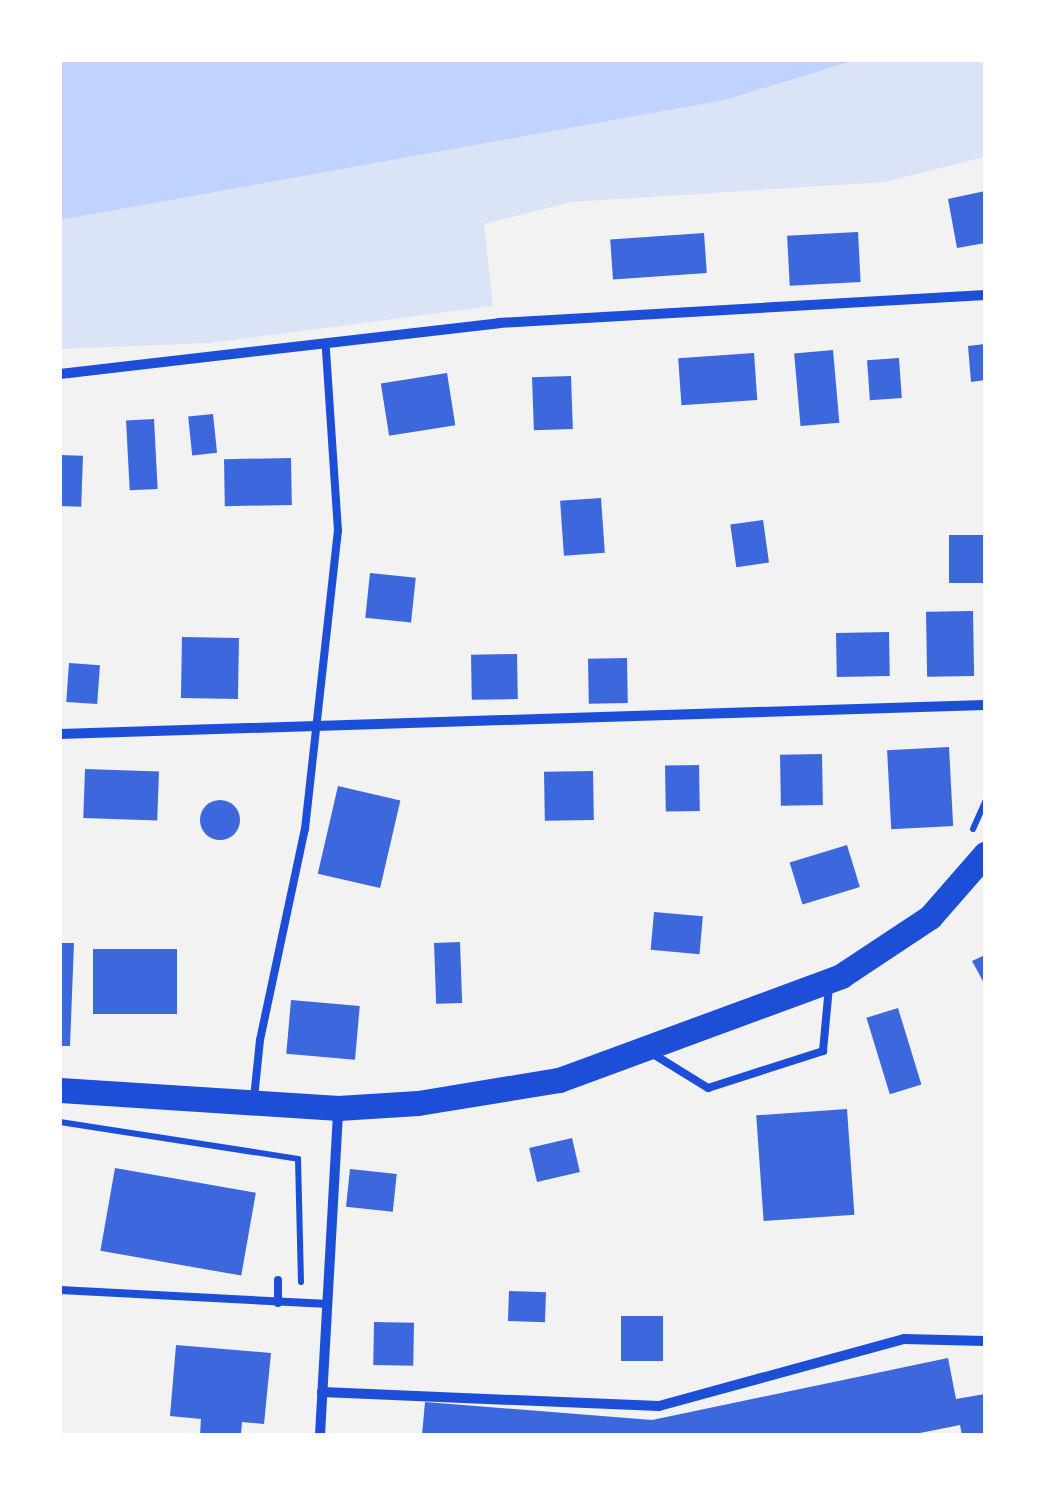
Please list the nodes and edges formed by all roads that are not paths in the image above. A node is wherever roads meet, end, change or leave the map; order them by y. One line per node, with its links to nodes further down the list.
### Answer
1 (985, 294): 2 (street)
2 (326, 348): 3 (street); 5 (lane)
3 (60, 374)
4 (985, 706): 5 (street)
5 (318, 730): 6 (street); 11 (lane)
6 (60, 734)
7 (975, 851): 8 (main road)
8 (829, 980): 9 (main road); 9 (lane)
9 (645, 1048): 12 (main road)
10 (60, 1090): 11 (main road)
11 (254, 1103): 12 (main road)
12 (338, 1108): 16 (street)
13 (278, 1280): 15 (lane)
14 (60, 1290): 15 (lane)
15 (278, 1304): 16 (lane)
16 (324, 1304): 18 (street)
17 (985, 1341): 18 (street)
18 (322, 1392): 19 (street)
19 (320, 1435)

